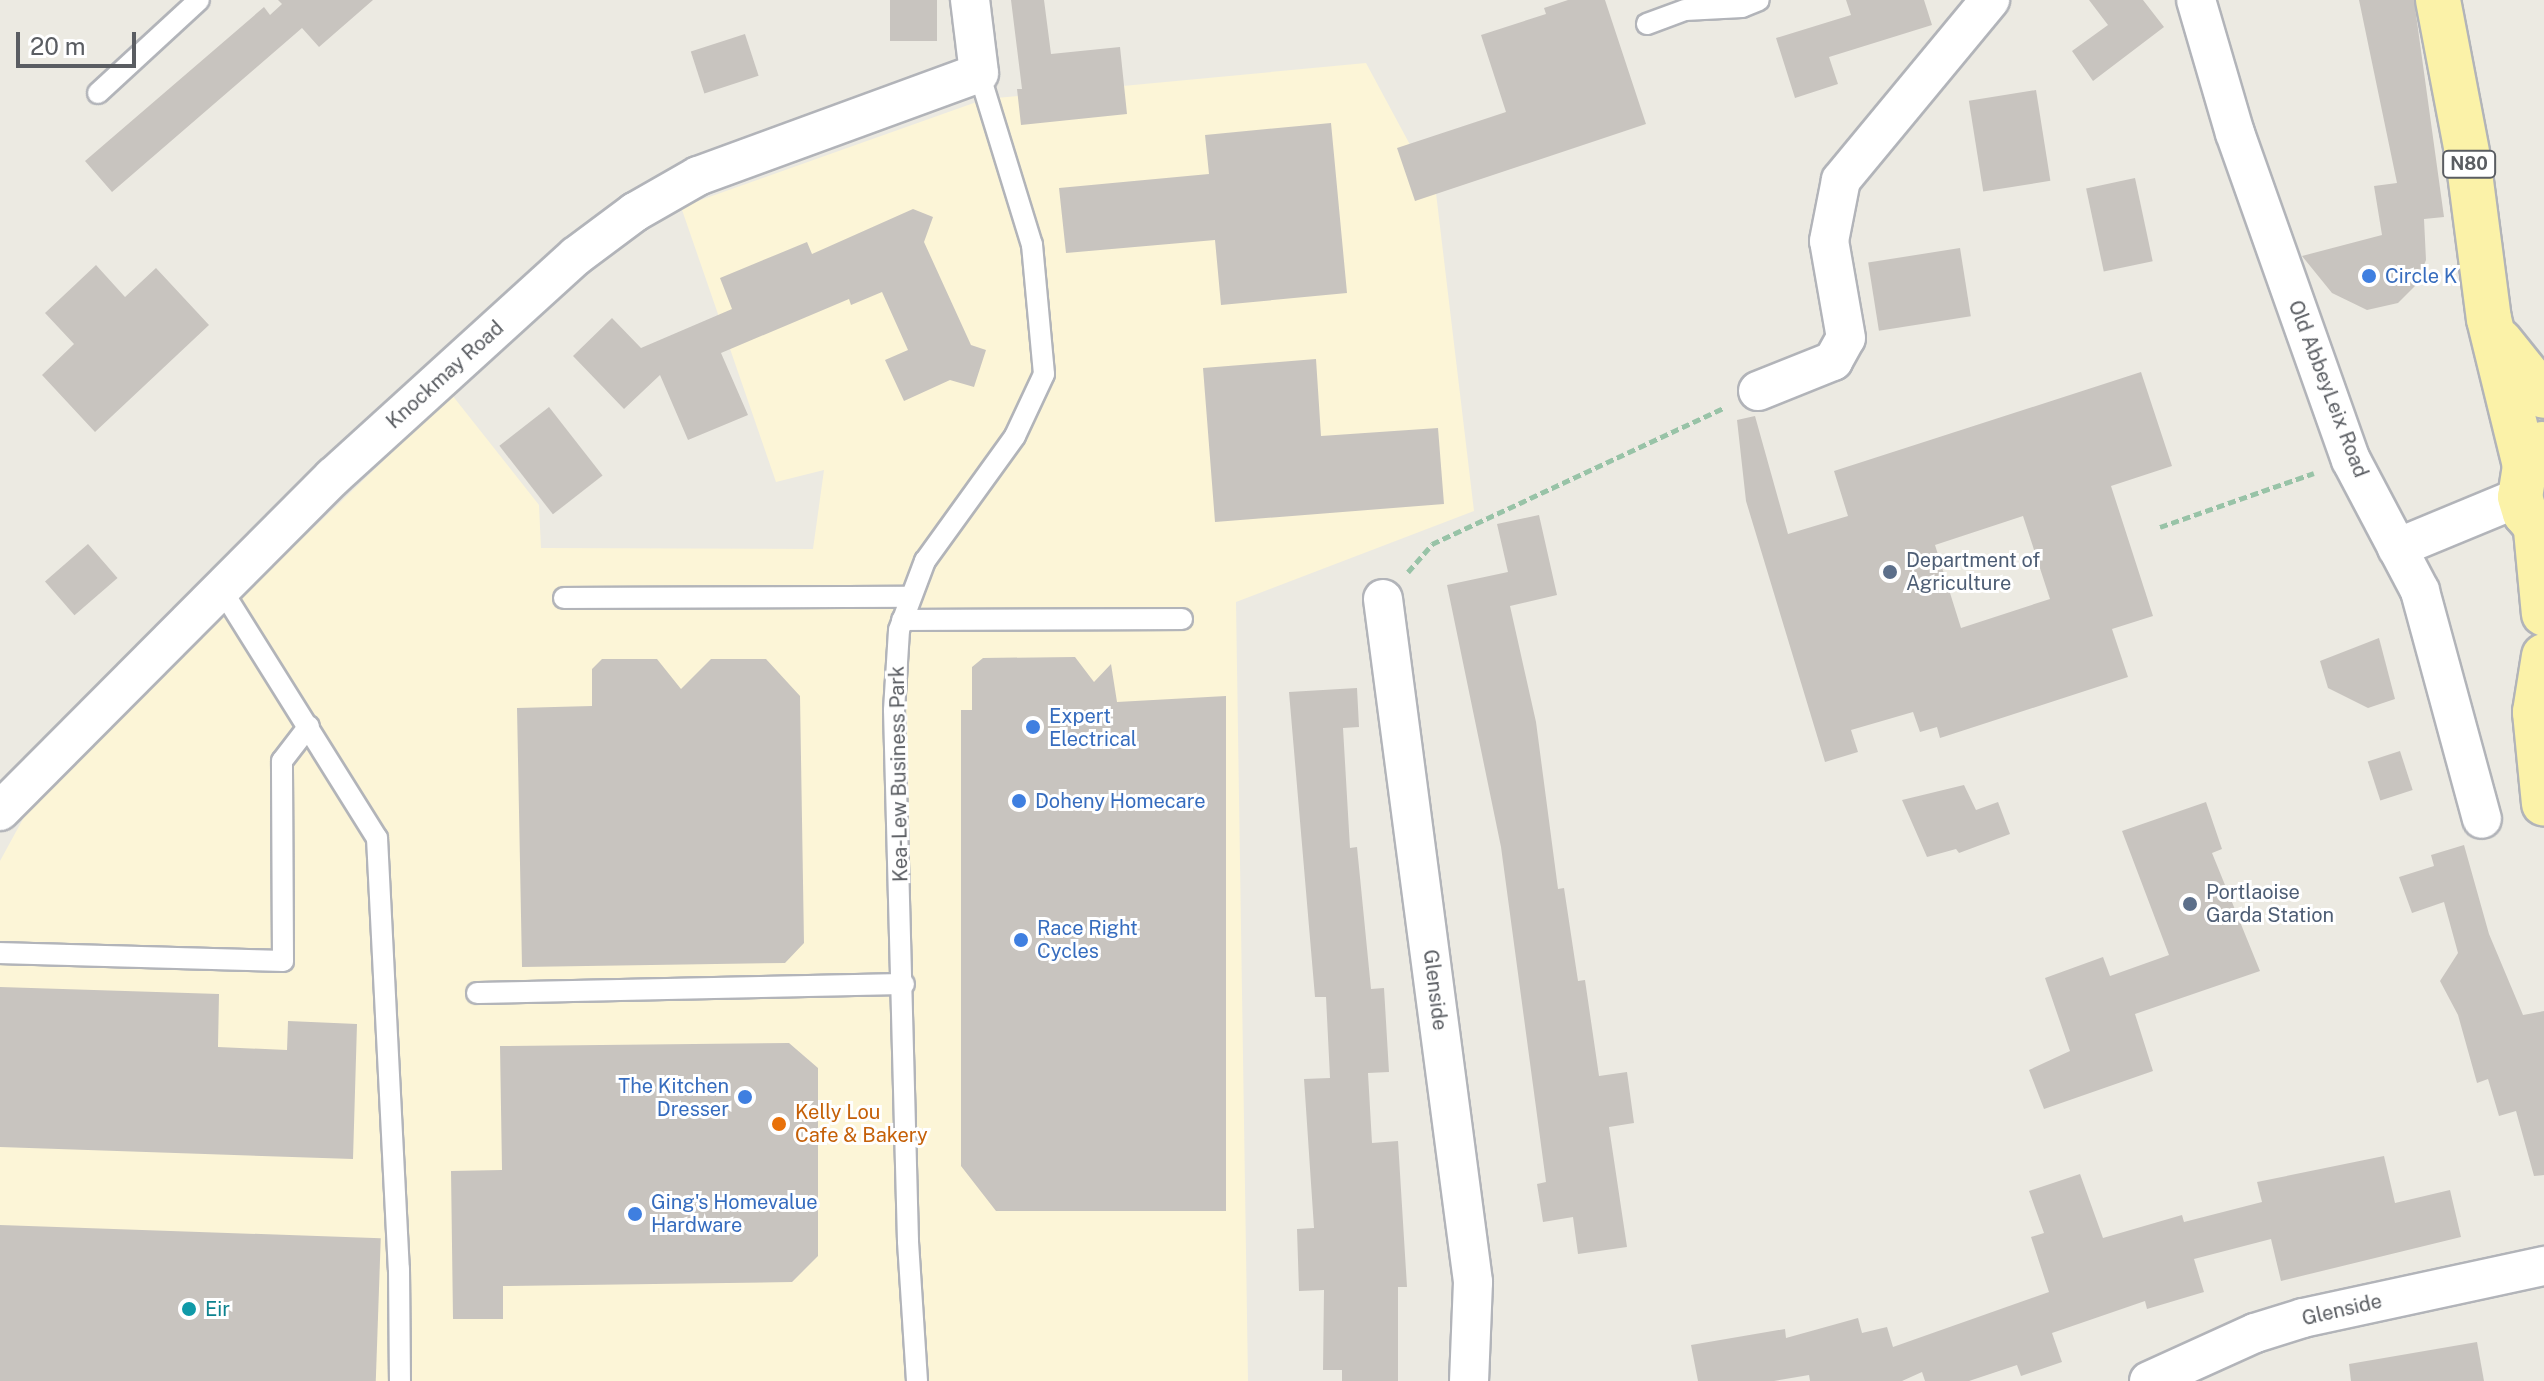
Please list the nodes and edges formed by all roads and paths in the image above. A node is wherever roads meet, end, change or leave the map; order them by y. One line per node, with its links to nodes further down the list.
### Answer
1 (199, 0): 9 (lane)
2 (970, 0): 8 (street)
3 (1759, 0): 7 (lane)
4 (1990, 0): 11 (street)
5 (2196, 0): 13 (street, Old AbbeyLeix Road)
6 (2438, 0): 10 (main road, N80)
7 (1647, 24)
8 (979, 73): 17 (street, Knockmay Road); 18 (lane, Kea-Lew Business Park)
9 (98, 93)
10 (2491, 329): 12 (main road); 14 (main road, N80)
11 (1758, 391): 20 (path)
12 (2544, 396)
13 (2351, 460): 15 (path); 16 (street, Old AbbeyLeix Road)
14 (2534, 494): 16 (street); 21 (main road)
15 (2160, 527)
16 (2397, 548): 28 (street, Old AbbeyLeix Road)
17 (220, 587): 25 (lane); 27 (street, Knockmay Road)
18 (908, 597): 19 (lane); 23 (lane, Kea-Lew Business Park)
19 (564, 598)
20 (1383, 599): 35 (street, Glenside)
21 (2544, 614)
22 (1182, 619): 23 (lane)
23 (902, 620): 30 (lane, Kea-Lew Business Park)
24 (2544, 656): 26 (main road)
25 (309, 726): 29 (lane); 33 (lane)
26 (2544, 804)
27 (0, 811)
28 (2482, 819)
29 (0, 953)
30 (904, 984): 31 (lane); 34 (lane, Kea-Lew Business Park)
31 (477, 993)
32 (2544, 1266): 36 (street, Glenside)
33 (400, 1381)
34 (917, 1381)
35 (1469, 1381)
36 (2149, 1381)

